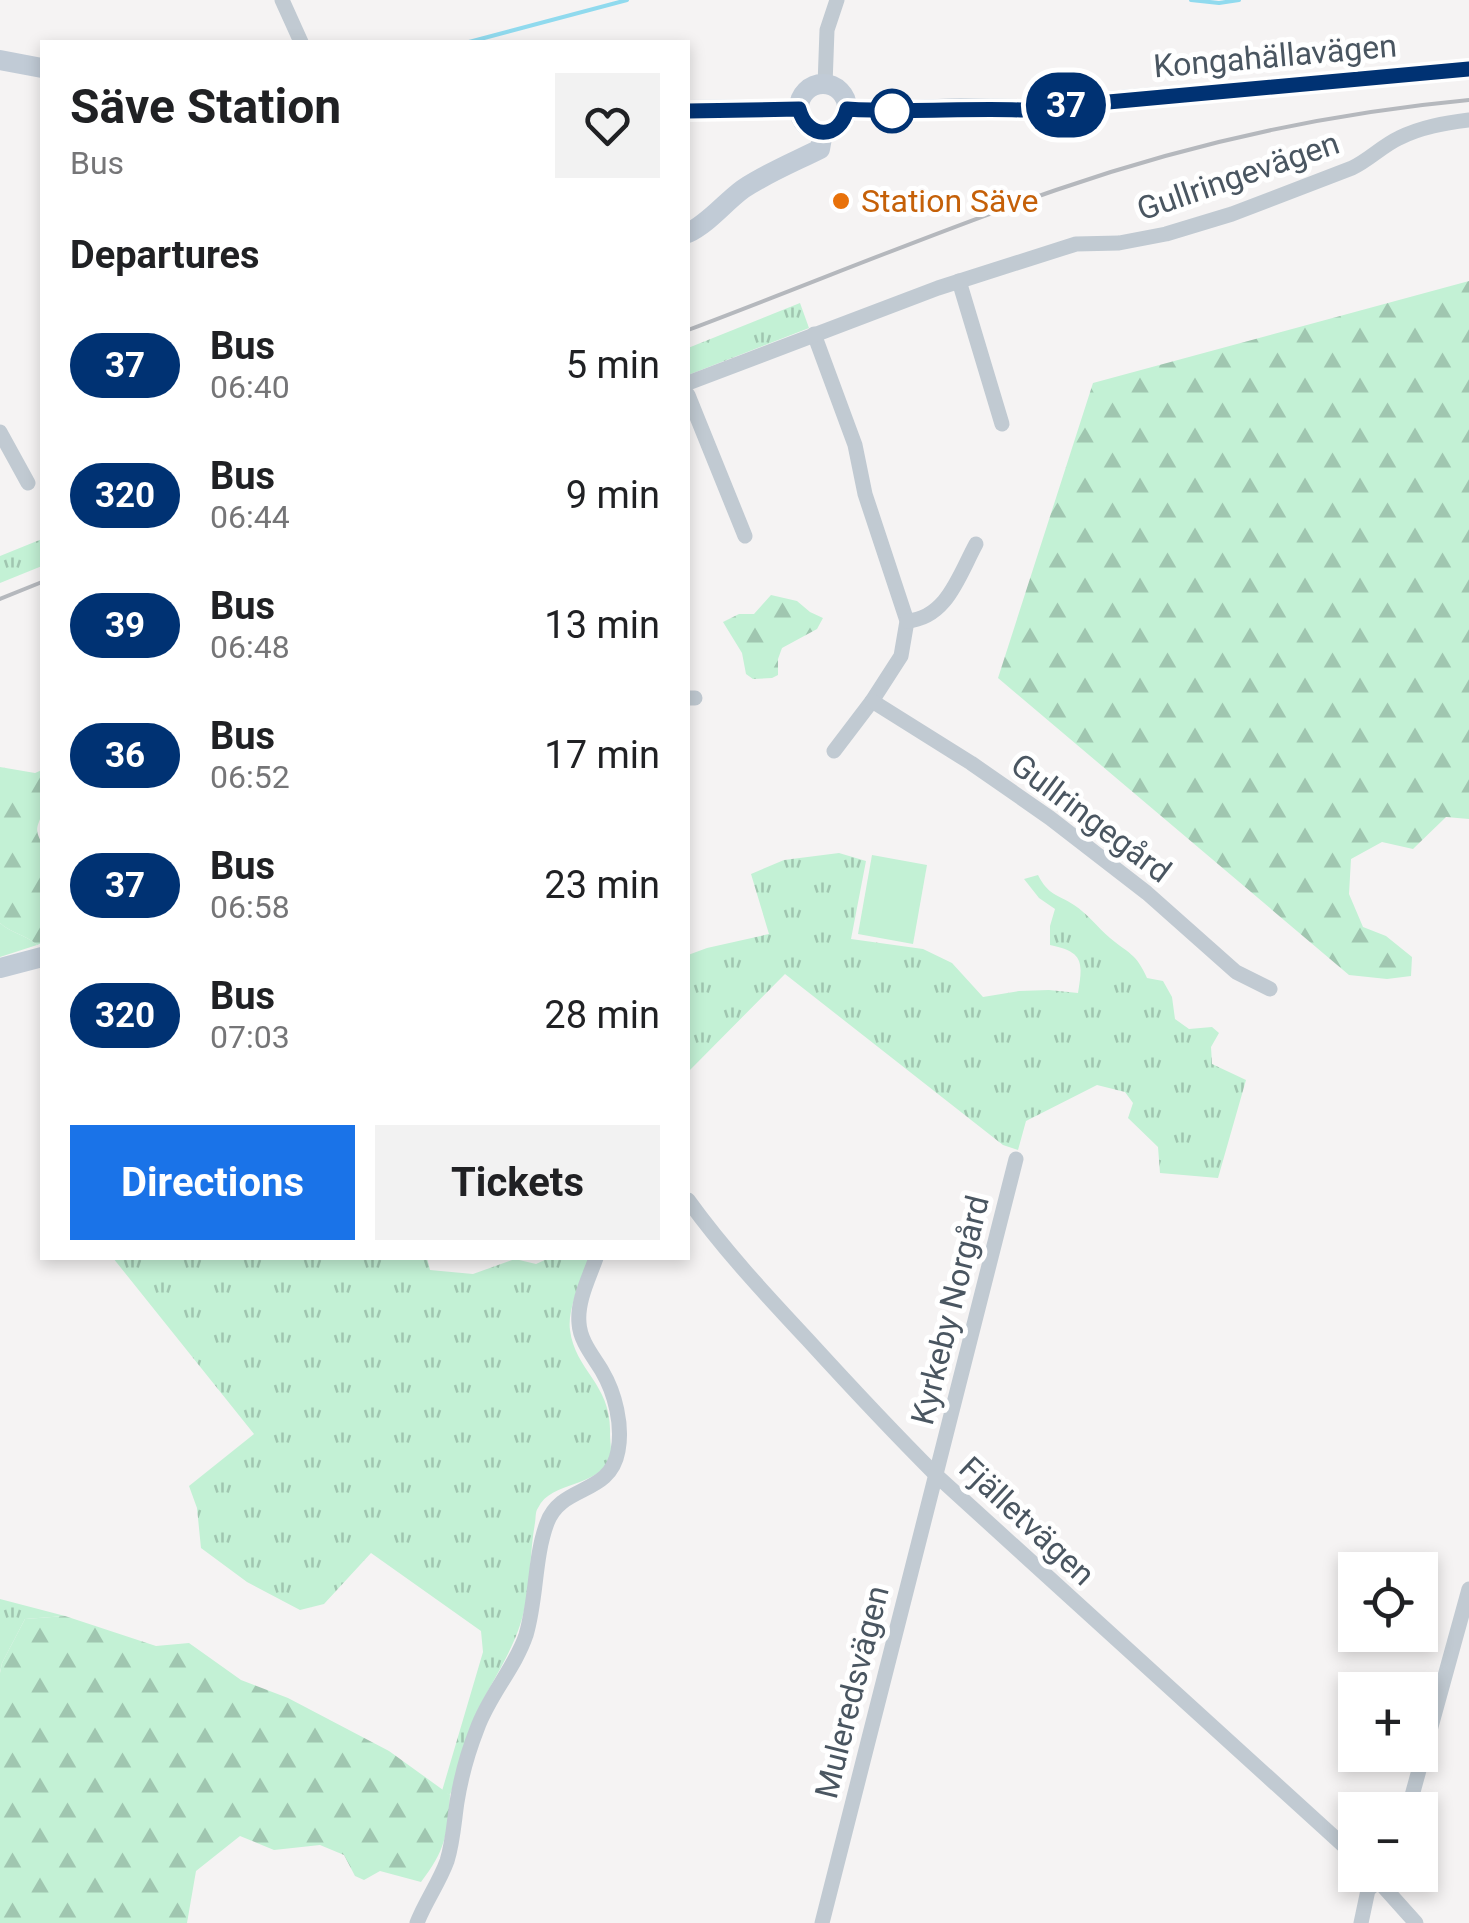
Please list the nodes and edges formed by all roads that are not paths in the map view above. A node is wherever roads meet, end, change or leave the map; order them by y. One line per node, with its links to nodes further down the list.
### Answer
1 (282, 0): 3 (street)
2 (837, 0): 7 (street)
3 (299, 40)
4 (0, 60): 5 (main road)
5 (40, 68)
6 (1469, 69): 9 (main road, Kongahällavägen)
7 (824, 84): 8 (main road); 9 (main road)
8 (799, 109): 10 (main road); 12 (main road)
9 (847, 109): 12 (main road)
10 (690, 110)
11 (1469, 120): 14 (street, Gullringevägen)
12 (824, 132): 13 (main road)
13 (690, 233)
14 (959, 281): 15 (street, Gullringevägen); 18 (street)
15 (814, 334): 16 (street, Gullringevägen); 23 (street)
16 (690, 382)
17 (690, 400): 21 (street)
18 (1002, 424)
19 (0, 432): 20 (street)
20 (28, 482)
21 (744, 536)
22 (976, 544): 23 (street)
23 (908, 621): 24 (street)
24 (872, 701): 25 (street); 28 (street, Gullringegård)
25 (834, 752)
26 (40, 958): 27 (main road)
27 (0, 968)
28 (1270, 989)
29 (1016, 1159): 32 (street, Kyrkeby Norgård)
30 (690, 1203): 32 (street, Fjälletvägen)
31 (595, 1260): 38 (street)
32 (936, 1475): 35 (street, Fjälletvägen); 39 (street, Muleredsvägen)
33 (1469, 1588): 34 (street)
34 (1413, 1792)
35 (1338, 1841)
36 (1368, 1892): 40 (street)
37 (1392, 1892): 41 (street)
38 (417, 1923)
39 (822, 1923)
40 (1361, 1923)
41 (1416, 1923)

